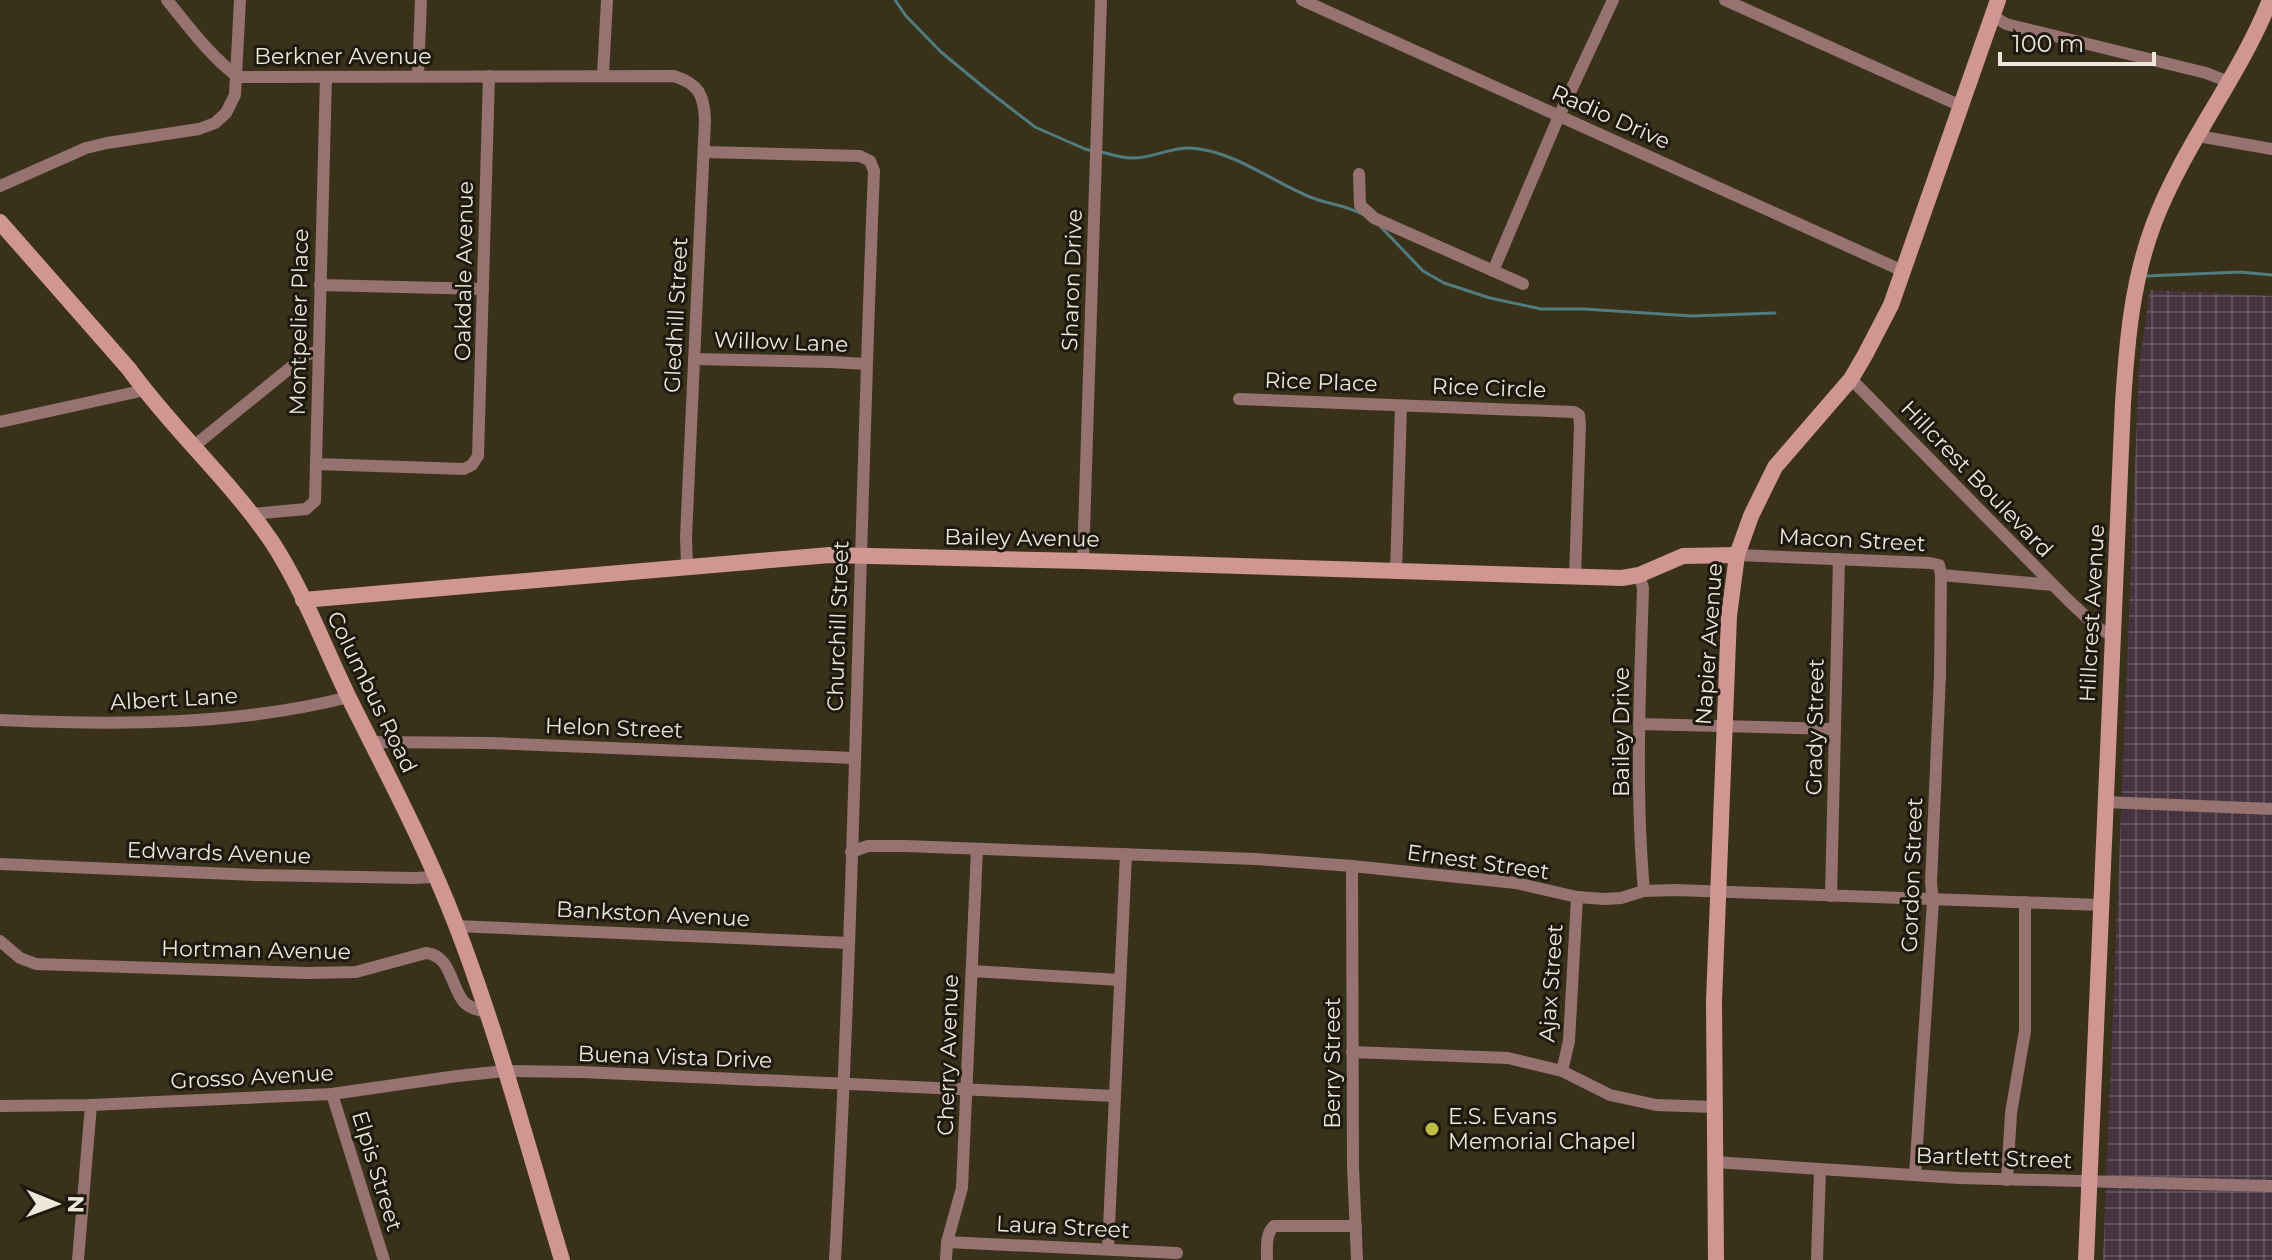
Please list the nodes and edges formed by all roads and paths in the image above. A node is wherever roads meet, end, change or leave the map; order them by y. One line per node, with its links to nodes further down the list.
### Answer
1 (167, 0): 14 (street)
2 (240, 0): 14 (street)
3 (421, 0): 12 (street)
4 (607, 0): 11 (street)
5 (1101, 0): 45 (street, Sharon Drive)
6 (1302, 0): 19 (street, Radio Drive)
7 (1613, 0): 19 (street)
8 (1725, 0): 18 (street)
9 (2270, 0): 17 (street, Hillcrest Avenue)
10 (1995, 8): 17 (street); 18 (street, Napier Avenue)
11 (603, 75): 13 (street, Berkner Avenue); 16 (street, Berkner Avenue)
12 (418, 76): 13 (street, Berkner Avenue); 15 (street, Berkner Avenue)
13 (489, 76): 30 (street, Oakdale Avenue)
14 (238, 77): 15 (street, Berkner Avenue); 24 (street, Berkner Avenue)
15 (326, 77): 29 (street, Montpelier Place)
16 (679, 77): 22 (street, Gledhill Street)
17 (2229, 82): 20 (street, Hillcrest Avenue)
18 (1961, 106): 27 (street, Napier Avenue)
19 (1559, 116): 26 (street); 27 (street, Radio Drive)
20 (2198, 136): 21 (street); 53 (street, Hillcrest Avenue)
21 (2272, 149)
22 (704, 152): 32 (street, Gledhill Street); 33 (street, Churchill Street)
23 (1359, 174): 26 (street)
24 (0, 186)
25 (0, 222): 35 (street, Columbus Road)
26 (1493, 271): 28 (street)
27 (1903, 271): 34 (street, Napier Avenue)
28 (1523, 284)
29 (320, 285): 30 (street); 31 (street, Montpelier Place)
30 (483, 289): 40 (street, Oakdale Avenue)
31 (319, 351): 39 (street); 40 (street, Montpelier Place)
32 (694, 359): 33 (street, Willow Lane); 46 (street, Gledhill Street)
33 (866, 364): 43 (street, Churchill Street)
34 (1851, 379): 42 (street, Napier Avenue); 51 (street, Hillcrest Boulevard)
35 (145, 390): 38 (street); 39 (street, Columbus Road)
36 (1239, 399): 37 (street, Rice Place)
37 (1401, 406): 47 (street, Rice Circle); 50 (street, Rice Circle)
38 (0, 422)
39 (194, 446): 41 (street, Columbus Road)
40 (316, 464): 41 (street, Montpelier Place)
41 (251, 514): 52 (street, Columbus Road)
42 (1737, 555): 44 (street, Macon Street); 48 (street, Bailey Avenue); 57 (street, Napier Avenue)
43 (860, 557): 45 (street, Bailey Avenue); 46 (street, Bailey Avenue); 60 (street, Churchill Street)
44 (1839, 559): 49 (street, Macon Street); 58 (street, Grady Street)
45 (1083, 561): 47 (street, Bailey Avenue)
46 (687, 566): 52 (street, Bailey Avenue)
47 (1396, 572): 50 (street, Bailey Avenue)
48 (1639, 575): 50 (street, Bailey Avenue); 56 (street, Bailey Drive)
49 (1941, 575): 51 (street, Macon Street); 73 (street, Gordon Street)
50 (1575, 577)
51 (2053, 585): 53 (street, Hillcrest Boulevard)
52 (303, 600): 54 (street, Columbus Road)
53 (2113, 636): 61 (street, Hillcrest Avenue)
54 (349, 697): 55 (street, Albert Lane); 59 (street, Columbus Road)
55 (0, 720)
56 (1639, 724): 57 (street); 69 (street, Bailey Drive)
57 (1725, 726): 58 (street); 70 (street, Napier Avenue)
58 (1835, 729): 71 (street, Grady Street)
59 (372, 742): 60 (street, Helon Street); 68 (street, Columbus Road)
60 (855, 758): 64 (street, Churchill Street)
61 (2105, 802): 62 (street); 75 (street, Hillcrest Avenue)
62 (2272, 809)
63 (977, 849): 64 (street, Ernest Street); 65 (street, Ernest Street); 79 (street, Cherry Avenue)
64 (851, 852): 78 (street, Churchill Street)
65 (1126, 854): 67 (street, Ernest Street); 80 (street)
66 (0, 864): 68 (street, Edwards Avenue)
67 (1352, 866): 72 (street, Ernest Street); 82 (street, Berry Street)
68 (436, 877): 76 (street, Columbus Road)
69 (1644, 891): 70 (street, Ernest Street); 72 (street, Ernest Street)
70 (1719, 893): 71 (street, Ernest Street); 91 (street, Napier Avenue)
71 (1831, 896): 73 (street, Ernest Street)
72 (1577, 897): 84 (street, Ajax Street)
73 (1933, 901): 74 (street, Ernest Street); 94 (street, Gordon Street)
74 (2025, 902): 75 (street, Ernest Street); 95 (street)
75 (2100, 905): 96 (street, Hillcrest Avenue)
76 (456, 926): 78 (street, Bankston Avenue); 81 (street, Columbus Road)
77 (0, 941): 81 (street, Hortman Avenue)
78 (849, 943): 85 (street, Churchill Street)
79 (972, 971): 80 (street); 86 (street, Cherry Avenue)
80 (1120, 980): 88 (street)
81 (486, 1012): 83 (street, Columbus Road)
82 (1352, 1052): 84 (street); 98 (street, Berry Street)
83 (505, 1071): 85 (street, Buena Vista Drive); 87 (street, Grosso Avenue); 104 (street, Columbus Road)
84 (1562, 1071): 91 (street)
85 (845, 1083): 86 (street, Buena Vista Drive); 105 (street, Churchill Street)
86 (967, 1089): 88 (street, Buena Vista Drive); 99 (street, Cherry Avenue)
87 (332, 1094): 89 (street, Grosso Avenue); 103 (street, Elpis Street)
88 (1115, 1096): 100 (street)
89 (91, 1105): 90 (street, Grosso Avenue); 102 (street)
90 (0, 1106)
91 (1714, 1107): 92 (street, Napier Avenue)
92 (1714, 1162): 93 (street, Bartlett Street); 109 (street, Napier Avenue)
93 (1820, 1169): 94 (street, Bartlett Street); 110 (street)
94 (1915, 1175): 95 (street, Bartlett Street)
95 (2007, 1180): 96 (street, Bartlett Street)
96 (2089, 1181): 97 (street, Bartlett Street); 111 (street, Hillcrest Avenue)
97 (2272, 1186)
98 (1356, 1226): 107 (street); 108 (street, Berry Street)
99 (947, 1242): 100 (street, Laura Street); 106 (street, Cherry Avenue)
100 (1108, 1249): 101 (street, Laura Street)
101 (1177, 1253)
102 (78, 1260)
103 (384, 1260)
104 (562, 1260)
105 (835, 1260)
106 (946, 1260)
107 (1267, 1260)
108 (1357, 1260)
109 (1716, 1260)
110 (1817, 1260)
111 (2086, 1260)

